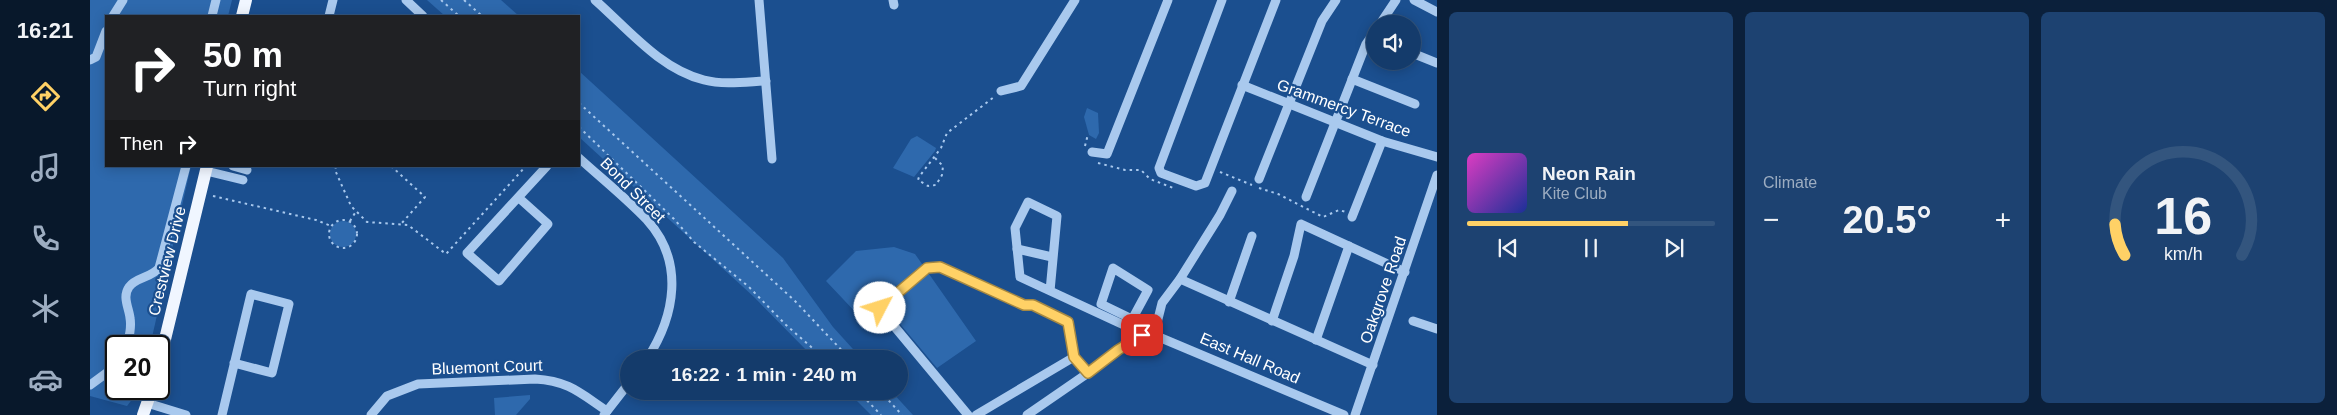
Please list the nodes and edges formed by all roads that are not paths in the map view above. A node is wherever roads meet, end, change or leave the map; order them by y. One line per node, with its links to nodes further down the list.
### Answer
1 (123, 0): 16 (street)
2 (216, 0): 17 (street)
3 (246, 0): 18 (main road)
4 (334, 0): 19 (street)
5 (406, 0): 20 (street)
6 (595, 0): 28 (street)
7 (759, 0): 28 (street)
8 (1075, 0): 30 (street)
9 (1168, 0): 35 (street)
10 (1222, 0): 29 (street)
11 (1336, 0): 31 (street)
12 (1396, 0): 21 (street)
13 (1414, 0): 15 (street)
14 (1274, 1): 29 (street)
15 (1437, 12)
16 (114, 15)
17 (212, 15)
18 (242, 15)
19 (329, 15)
20 (423, 15)
21 (1386, 15)
22 (105, 34): 25 (street)
23 (1366, 52): 27 (street)
24 (1421, 57): 26 (street)
25 (90, 60)
26 (1437, 63)
27 (1352, 79): 32 (street); 33 (street)
28 (766, 81): 37 (street)
29 (1242, 85): 31 (street, Grammercy Terrace)
30 (1001, 91)
31 (1288, 104): 33 (street, Grammercy Terrace); 45 (street)
32 (1415, 104)
33 (1335, 122): 34 (street, Grammercy Terrace); 48 (street)
34 (1382, 140): 36 (street, Grammercy Terrace); 50 (street)
35 (1089, 149)
36 (1437, 157)
37 (772, 158)
38 (580, 159): 68 (street, Bond Street)
39 (186, 167): 63 (street)
40 (236, 167): 43 (street)
41 (546, 167): 49 (street)
42 (206, 168): 46 (street); 64 (main road, Crestview Drive)
43 (247, 170)
44 (1437, 175): 55 (street, Oakgrove Road)
45 (1259, 179)
46 (243, 180)
47 (1232, 191): 56 (street)
48 (1306, 197)
49 (518, 198): 49 (street)
50 (1352, 215)
51 (1252, 236): 58 (street)
52 (1349, 246): 55 (street); 59 (street); 67 (street)
53 (1017, 250): 54 (street); 54 (street); 57 (street)
54 (1052, 257): 57 (street)
55 (1405, 272): 71 (street, Oakgrove Road)
56 (1180, 279): 58 (street); 66 (street)
57 (1050, 291): 61 (street)
58 (1229, 302): 59 (street)
59 (1272, 321): 67 (street)
60 (1413, 321): 62 (street)
61 (1130, 323): 61 (street); 65 (street)
62 (1437, 329)
63 (129, 335)
64 (166, 335)
65 (1142, 335): 66 (street, East Hall Road); 72 (street)
66 (1154, 335): 84 (street, East Hall Road)
67 (1316, 340): 71 (street)
68 (652, 350)
69 (1074, 357): 72 (street); 81 (street); 82 (street)
70 (234, 363): 70 (street); 79 (street)
71 (1373, 365): 85 (street, Oakgrove Road)
72 (1088, 373): 83 (street)
73 (105, 374): 74 (street)
74 (90, 385)
75 (620, 394): 77 (street)
76 (145, 409): 78 (street)
77 (605, 413): 80 (street, Bluemont Court)
78 (186, 415)
79 (222, 415)
80 (371, 415)
81 (968, 415)
82 (976, 415)
83 (1027, 415)
84 (1344, 415)
85 (1355, 415)

